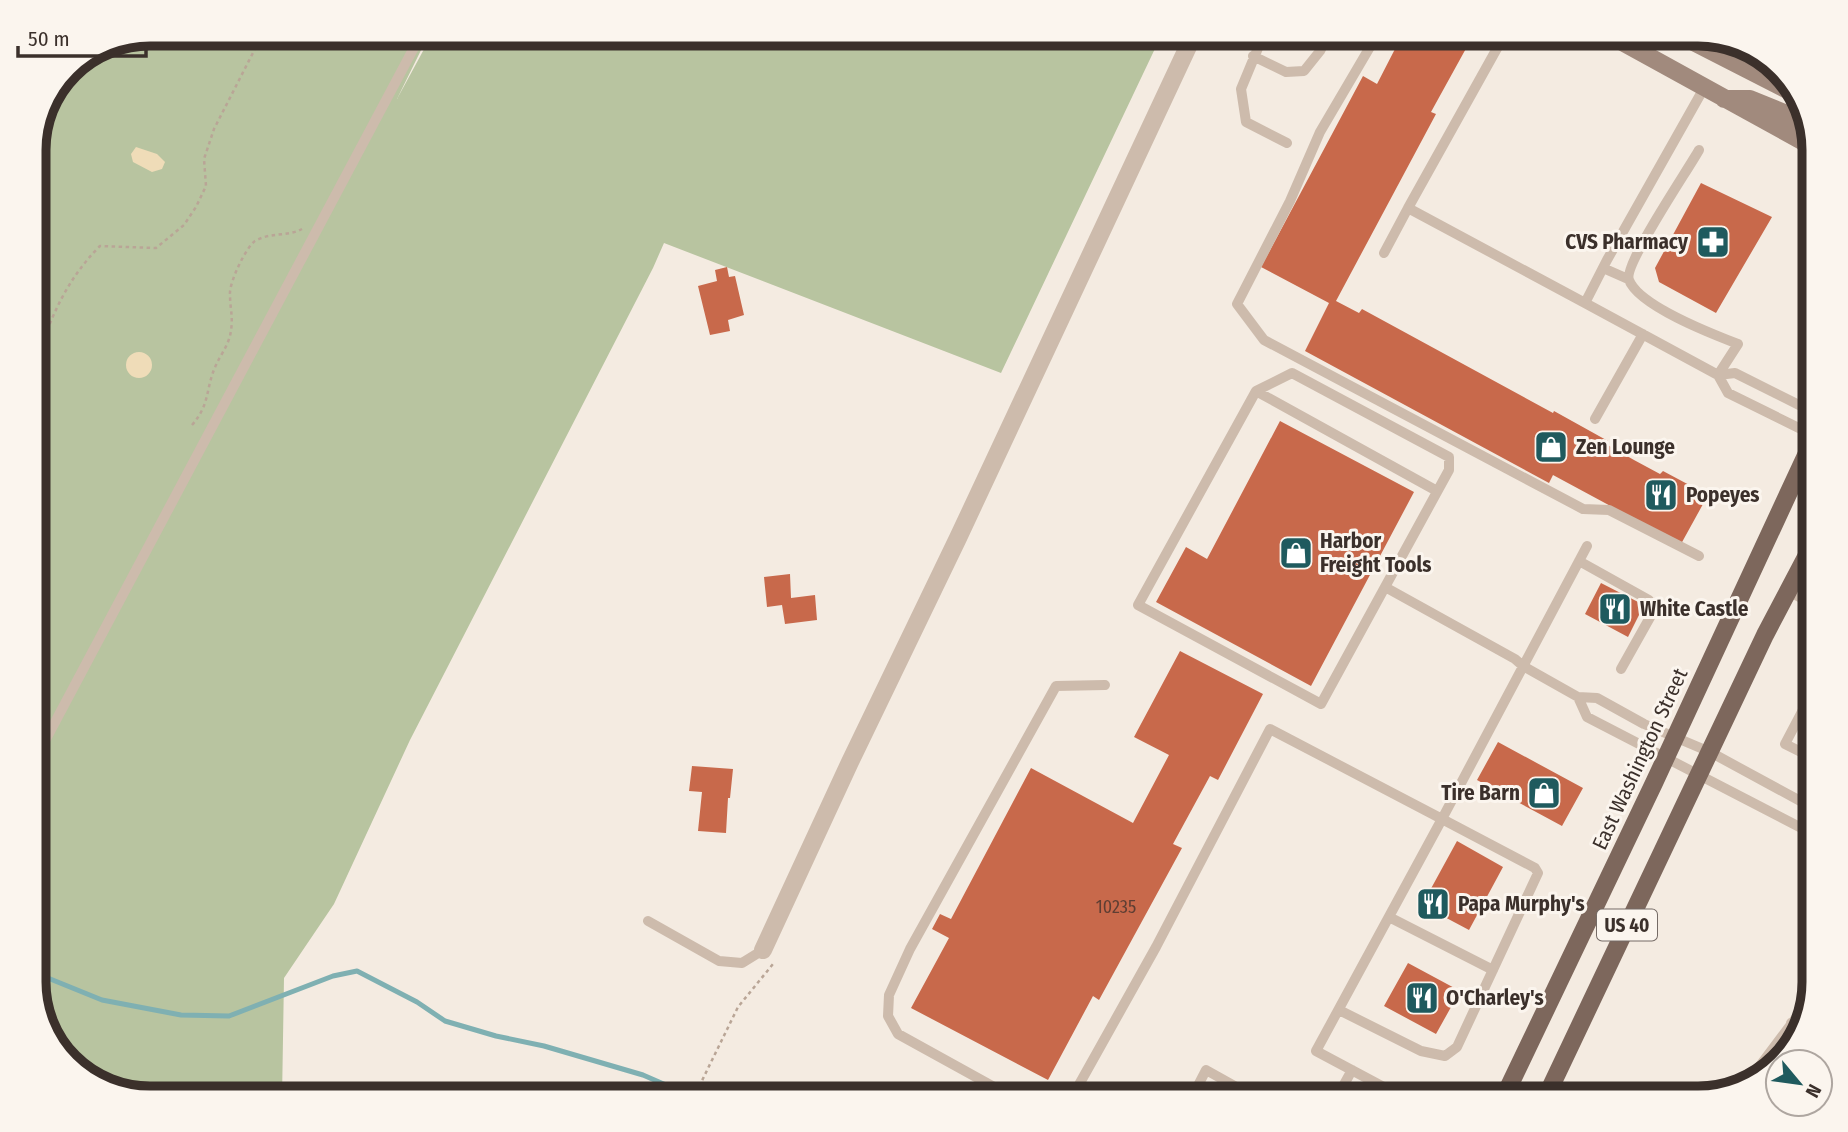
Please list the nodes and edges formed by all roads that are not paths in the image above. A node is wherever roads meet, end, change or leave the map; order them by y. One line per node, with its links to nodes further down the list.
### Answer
1 (415, 46): 45 (lane)
2 (1188, 46): 55 (street)
3 (1258, 46): 9 (lane)
4 (1322, 46): 9 (lane)
5 (1371, 46): 33 (lane)
6 (1498, 46): 19 (lane)
7 (1629, 46): 12 (main road)
8 (1701, 46): 11 (main road)
9 (1253, 56): 17 (lane)
10 (1761, 66): 11 (lane)
11 (1757, 75): 13 (main road)
12 (1704, 88): 14 (main road); 21 (lane)
13 (1782, 88)
14 (1724, 99): 15 (main road); 16 (main road)
15 (1798, 118)
16 (1802, 141)
17 (1287, 143)
18 (1699, 150): 22 (lane)
19 (1408, 208): 20 (lane); 23 (lane)
20 (1384, 253)
21 (1603, 268): 22 (lane); 23 (lane)
22 (1628, 279): 25 (lane)
23 (1585, 303): 24 (lane)
24 (1643, 334): 25 (lane); 28 (lane)
25 (1718, 375): 27 (lane); 29 (lane)
26 (1256, 391): 31 (lane); 31 (lane); 36 (lane)
27 (1802, 406)
28 (1595, 419)
29 (1802, 430)
30 (1802, 464): 44 (main road, East Washington Street / US 40)
31 (1437, 491): 36 (lane)
32 (1587, 546): 34 (lane)
33 (1699, 556)
34 (1579, 561): 39 (lane); 40 (lane)
35 (1802, 565): 37 (main road, US 40)
36 (1385, 587): 39 (lane)
37 (1788, 591): 38 (lane); 46 (main road, US 40)
38 (1802, 599)
39 (1523, 666): 42 (lane); 51 (lane)
40 (1621, 669)
41 (1105, 685): 63 (lane)
42 (1578, 697): 44 (lane); 48 (lane)
43 (1802, 712): 47 (lane)
44 (1675, 738): 46 (lane); 48 (main road, East Washington Street / US 40)
45 (46, 739)
46 (1710, 752): 49 (main road, US 40); 50 (lane)
47 (1802, 752)
48 (1665, 759): 49 (lane); 69 (main road, East Washington Street / US 40)
49 (1698, 776): 52 (lane); 70 (main road, US 40)
50 (1802, 802)
51 (1442, 819): 53 (lane); 56 (lane); 64 (lane)
52 (1802, 828)
53 (1389, 917): 56 (lane); 57 (lane)
54 (648, 921): 55 (lane)
55 (763, 950)
56 (1493, 970): 57 (lane)
57 (1339, 1010): 62 (lane)
58 (1797, 1016): 59 (lane)
59 (1791, 1023): 60 (lane); 61 (lane)
60 (1792, 1029)
61 (1758, 1067)
62 (1352, 1070): 67 (lane); 68 (lane)
63 (992, 1086)
64 (1078, 1086)
65 (1198, 1086): 66 (lane)
66 (1235, 1086)
67 (1343, 1086)
68 (1381, 1086)
69 (1509, 1086)
70 (1551, 1086)

